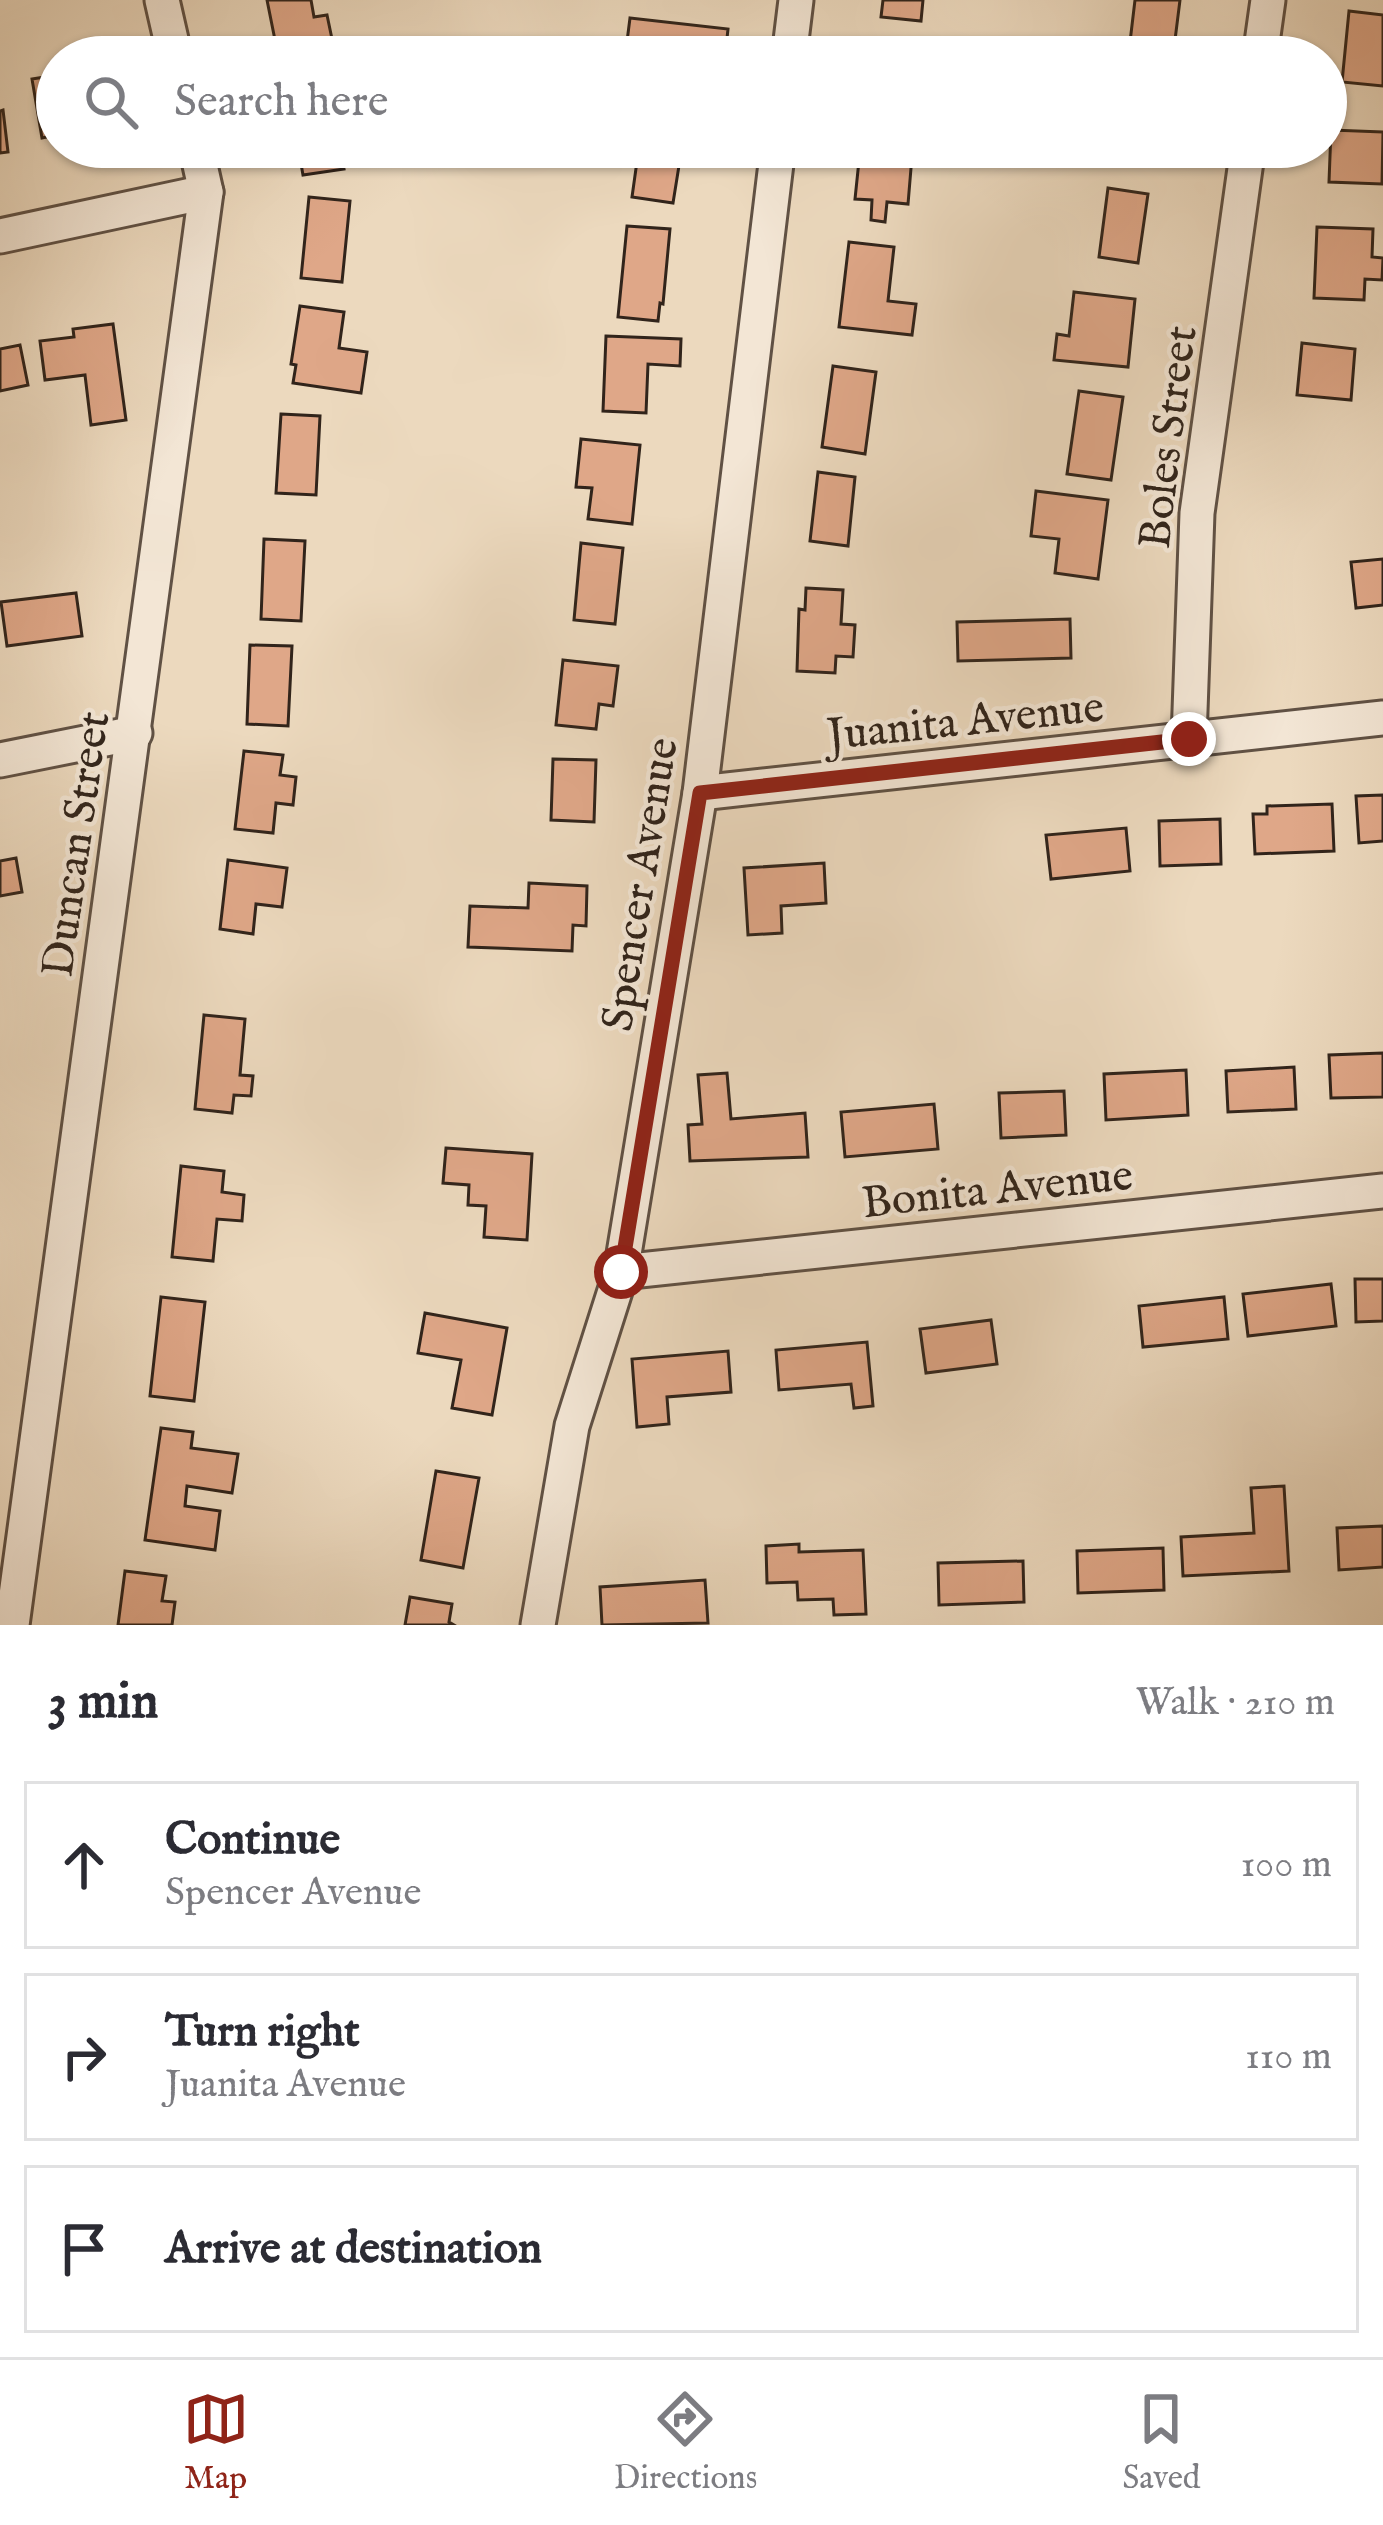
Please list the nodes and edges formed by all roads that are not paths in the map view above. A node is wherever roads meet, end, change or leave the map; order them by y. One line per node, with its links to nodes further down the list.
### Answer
1 (163, 0): 4 (street)
2 (796, 0): 5 (street)
3 (1268, 0): 6 (street)
4 (171, 36)
5 (792, 36)
6 (1263, 36)
7 (201, 168): 10 (street, Duncan Street)
8 (775, 168): 16 (street, Spencer Avenue)
9 (1245, 168): 14 (street, Boles Street)
10 (206, 192): 11 (street); 13 (street, Duncan Street)
11 (0, 236)
12 (1383, 718): 14 (street, Juanita Avenue)
13 (135, 733): 15 (street); 19 (street, Duncan Street)
14 (1189, 739): 16 (street, Juanita Avenue)
15 (0, 760)
16 (700, 793): 18 (street, Spencer Avenue)
17 (1383, 1191): 18 (street, Bonita Avenue)
18 (621, 1272): 20 (street, Spencer Avenue)
19 (12, 1625)
20 (538, 1625)

